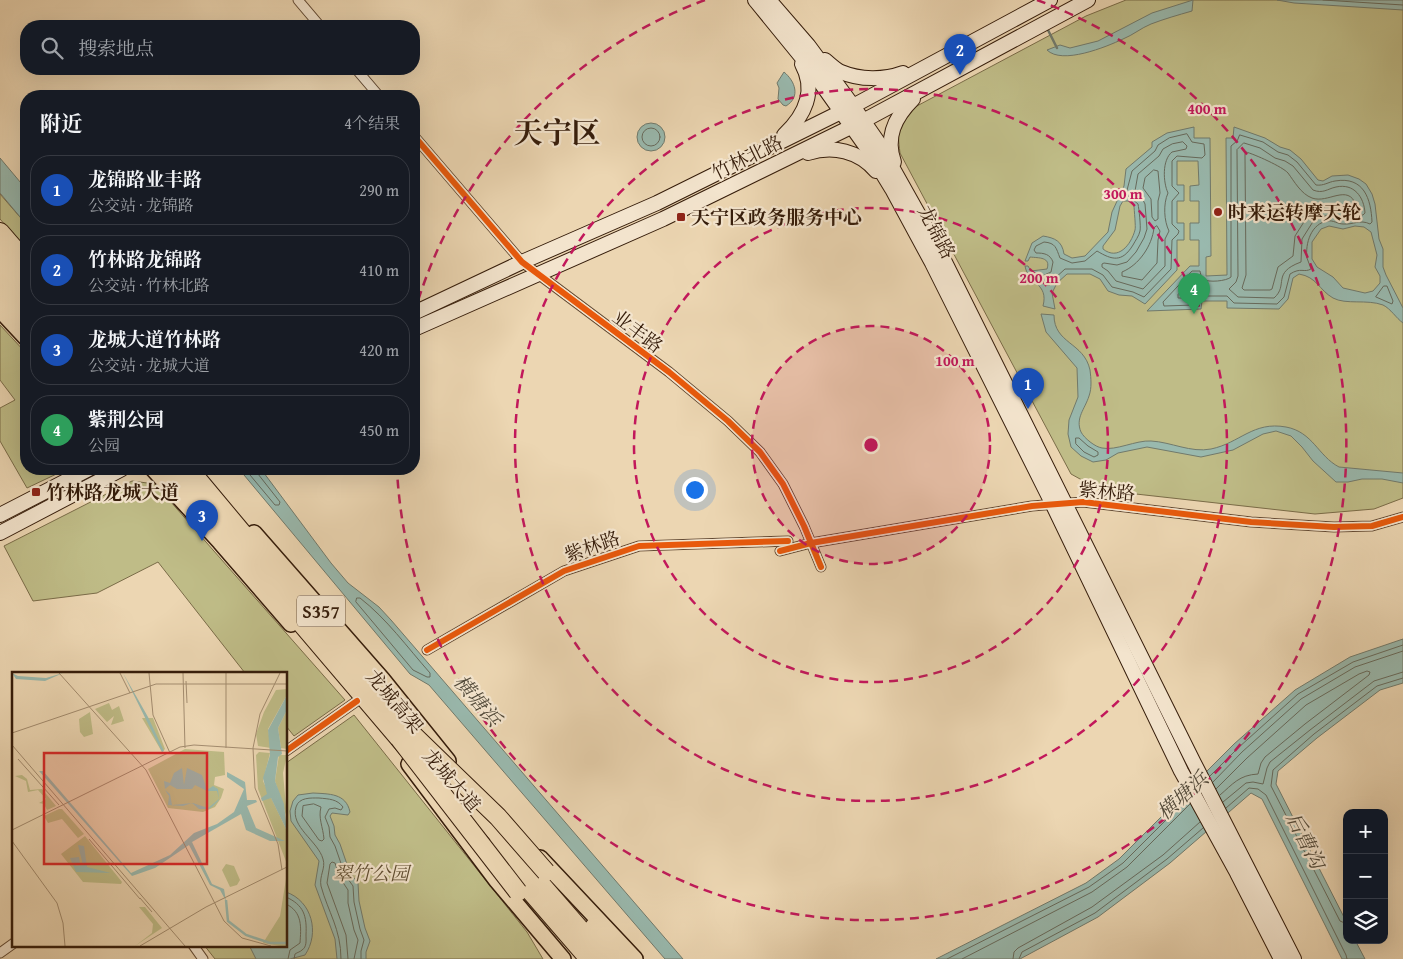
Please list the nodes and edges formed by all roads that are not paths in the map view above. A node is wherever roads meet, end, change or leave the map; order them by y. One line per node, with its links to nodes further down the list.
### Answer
1 (298, 0): 6 (street)
2 (755, 0): 7 (main road, 龙锦路)
3 (769, 0): 8 (main road, 龙锦路)
4 (1088, 0): 11 (main road, 竹林北路)
5 (1046, 2): 9 (main road, 竹林北路)
6 (315, 20)
7 (788, 39): 13 (main road, 龙锦路); 16 (main road)
8 (808, 45): 9 (main road); 13 (main road, 龙锦路)
9 (936, 62): 13 (main road, 竹林北路)
10 (361, 75): 12 (street)
11 (925, 87): 14 (main road, 竹林北路); 18 (main road)
12 (374, 90)
13 (847, 109): 14 (main road, 龙锦路); 16 (main road, 竹林北路)
14 (858, 123): 17 (main road, 竹林北路); 18 (main road, 龙锦路)
15 (420, 143): 25 (street, 业丰路)
16 (768, 148): 25 (main road, 竹林北路)
17 (776, 164): 18 (main road); 29 (main road, 竹林北路)
18 (898, 189): 45 (main road, 龙锦路)
19 (0, 224): 22 (main road)
20 (0, 232): 24 (highway)
21 (0, 240): 26 (main road)
22 (20, 247)
23 (0, 250): 28 (highway)
24 (20, 255)
25 (522, 262): 29 (street, 业丰路); 35 (main road, 竹林北路)
26 (20, 263)
27 (0, 272): 32 (highway)
28 (20, 274)
29 (537, 275): 37 (main road, 竹林北路); 50 (street, 业丰路)
30 (0, 284): 33 (main road)
31 (0, 293): 36 (highway)
32 (20, 295)
33 (20, 309)
34 (0, 310): 38 (main road)
35 (420, 310)
36 (20, 316)
37 (420, 326)
38 (20, 332)
39 (78, 475): 46 (main road)
40 (111, 475): 48 (main road)
41 (159, 475): 54 (main road, 龙城大道 / S357)
42 (175, 475): 55 (highway, 龙城高架)
43 (194, 475): 55 (highway, 龙城高架)
44 (203, 475): 57 (main road, 龙城大道 / S357)
45 (1059, 503): 47 (street, 紫林路); 50 (street, 紫林路); 58 (main road); 58 (main road)
46 (0, 516)
47 (1403, 517)
48 (0, 533)
49 (788, 541): 53 (street, 紫林路)
50 (811, 543): 51 (street, 紫林路); 52 (street, 业丰路)
51 (780, 550)
52 (821, 567)
53 (426, 650)
54 (357, 701): 55 (main road, 龙城大道 / S357); 56 (street)
55 (398, 735): 63 (main road); 64 (highway, bridge); 65 (main road, 龙城大道 / S357); 66 (highway, 龙城高架, bridge); 67 (highway, 龙城高架, bridge); 69 (highway, bridge)
56 (288, 750)
57 (443, 754): 68 (main road, 龙城大道 / S357); 70 (main road)
58 (1225, 838): 71 (main road); 72 (main road)
59 (12, 944): 61 (street)
60 (194, 946): 62 (street)
61 (0, 953)
62 (203, 959)
63 (563, 959)
64 (576, 959)
65 (582, 959)
66 (589, 959)
67 (606, 959)
68 (615, 959)
69 (622, 959)
70 (635, 959)
71 (1281, 959)
72 (1294, 959)

